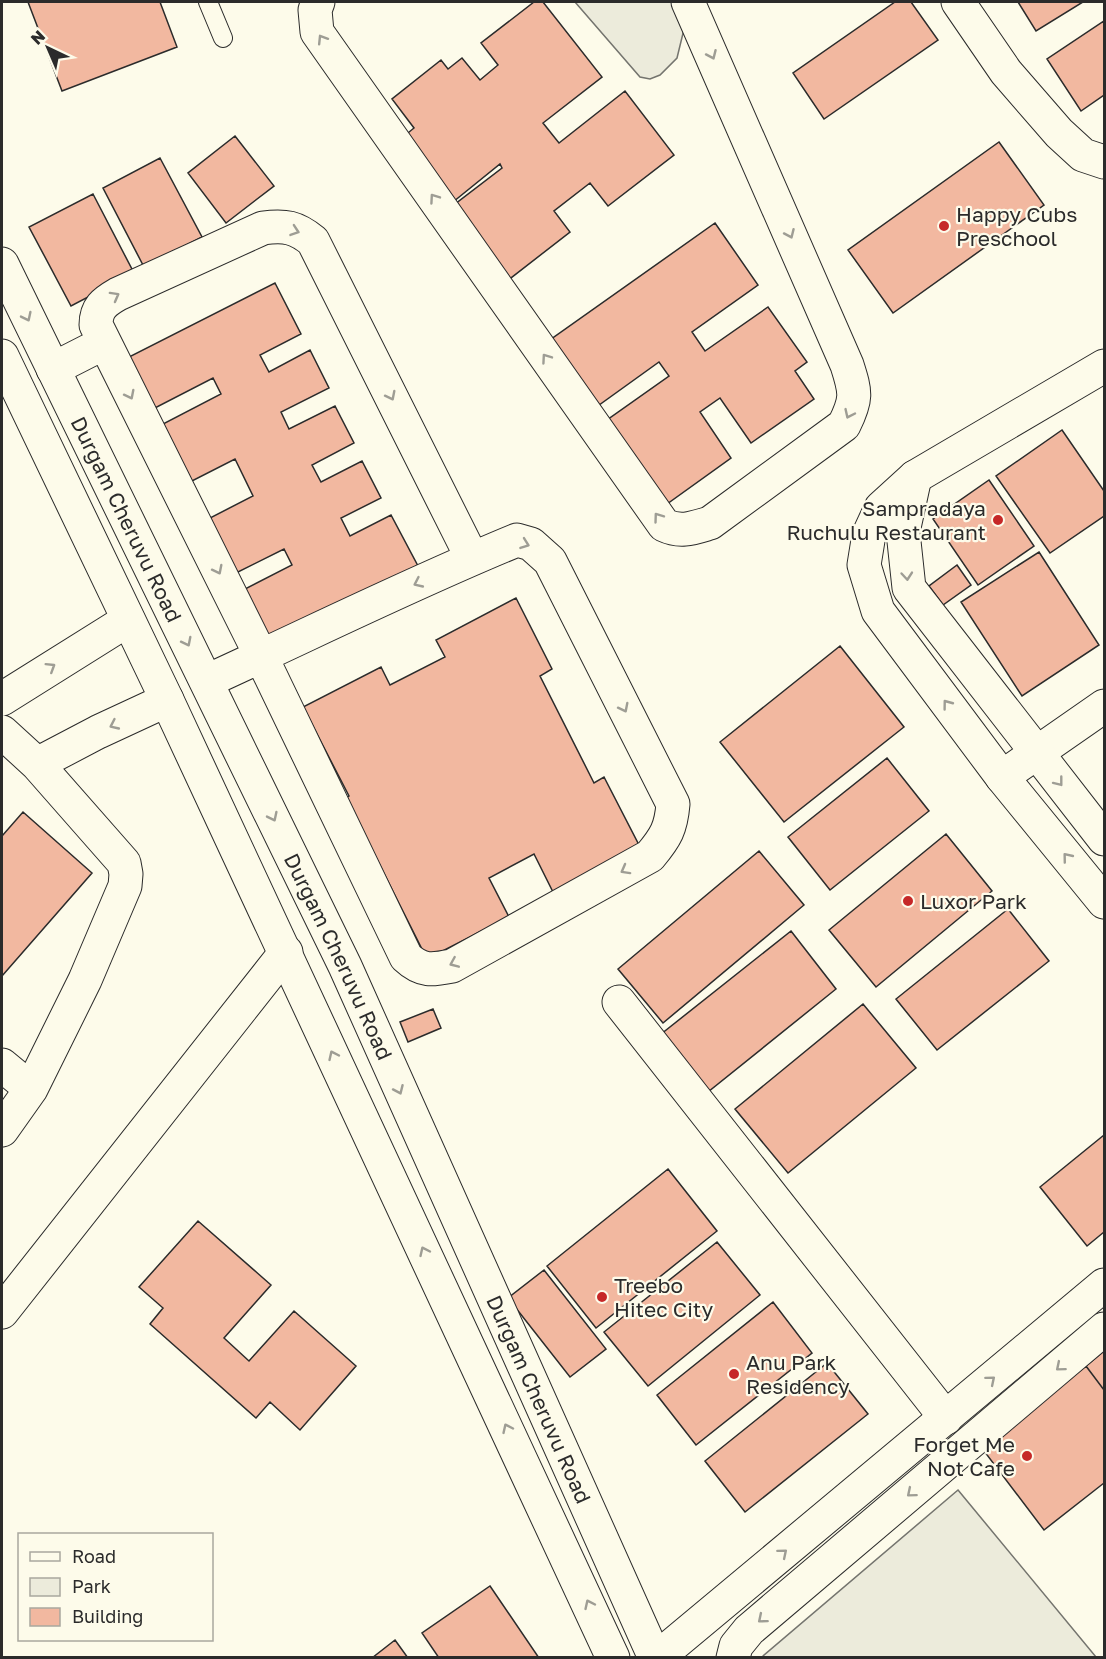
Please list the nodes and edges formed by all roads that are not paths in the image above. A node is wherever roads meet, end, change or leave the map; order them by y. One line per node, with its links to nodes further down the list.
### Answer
1 (208, 2): 5 (lane)
2 (318, 2): 3 (street, one-way to 2)
3 (688, 2)
4 (957, 2): 6 (street)
5 (223, 38)
6 (1104, 162)
7 (2, 264): 11 (street, Durgam Cheruvu Road, one-way to 11)
8 (104, 343): 11 (street); 13 (street, one-way to 13); 15 (street, one-way to 15)
9 (2, 356): 14 (street, Durgam Cheruvu Road)
10 (1104, 366): 12 (street)
11 (53, 369): 16 (street, Durgam Cheruvu Road, one-way to 16)
12 (915, 477): 21 (street, one-way to 21); 23 (street, one-way to 12)
13 (472, 558): 15 (street, one-way to 15); 15 (street, one-way to 15)
14 (128, 620): 17 (street, one-way to 14); 18 (street, Durgam Cheruvu Road)
15 (261, 656): 16 (street)
16 (207, 681): 25 (street, Durgam Cheruvu Road, one-way to 25)
17 (2, 699)
18 (167, 700): 22 (street, one-way to 22); 27 (street, Durgam Cheruvu Road)
19 (1104, 706): 21 (street)
20 (2, 732): 22 (street)
21 (1037, 753): 23 (street); 24 (street, one-way to 24)
22 (37, 764): 31 (street)
23 (1002, 777): 26 (street, one-way to 23)
24 (1104, 839)
25 (310, 894): 27 (street); 38 (street, Durgam Cheruvu Road, one-way to 38)
26 (1104, 902)
27 (268, 915): 28 (street, Durgam Cheruvu Road)
28 (286, 952): 34 (street); 37 (street, Durgam Cheruvu Road, one-way to 28)
29 (619, 1002): 36 (street)
30 (2, 1065): 31 (street)
31 (31, 1089): 32 (street)
32 (2, 1130)
33 (1104, 1285): 36 (street, one-way to 33)
34 (2, 1312)
35 (1104, 1329): 39 (street, one-way to 39)
36 (946, 1418): 38 (street, one-way to 36)
37 (614, 1658)
38 (656, 1658)
39 (732, 1658)

